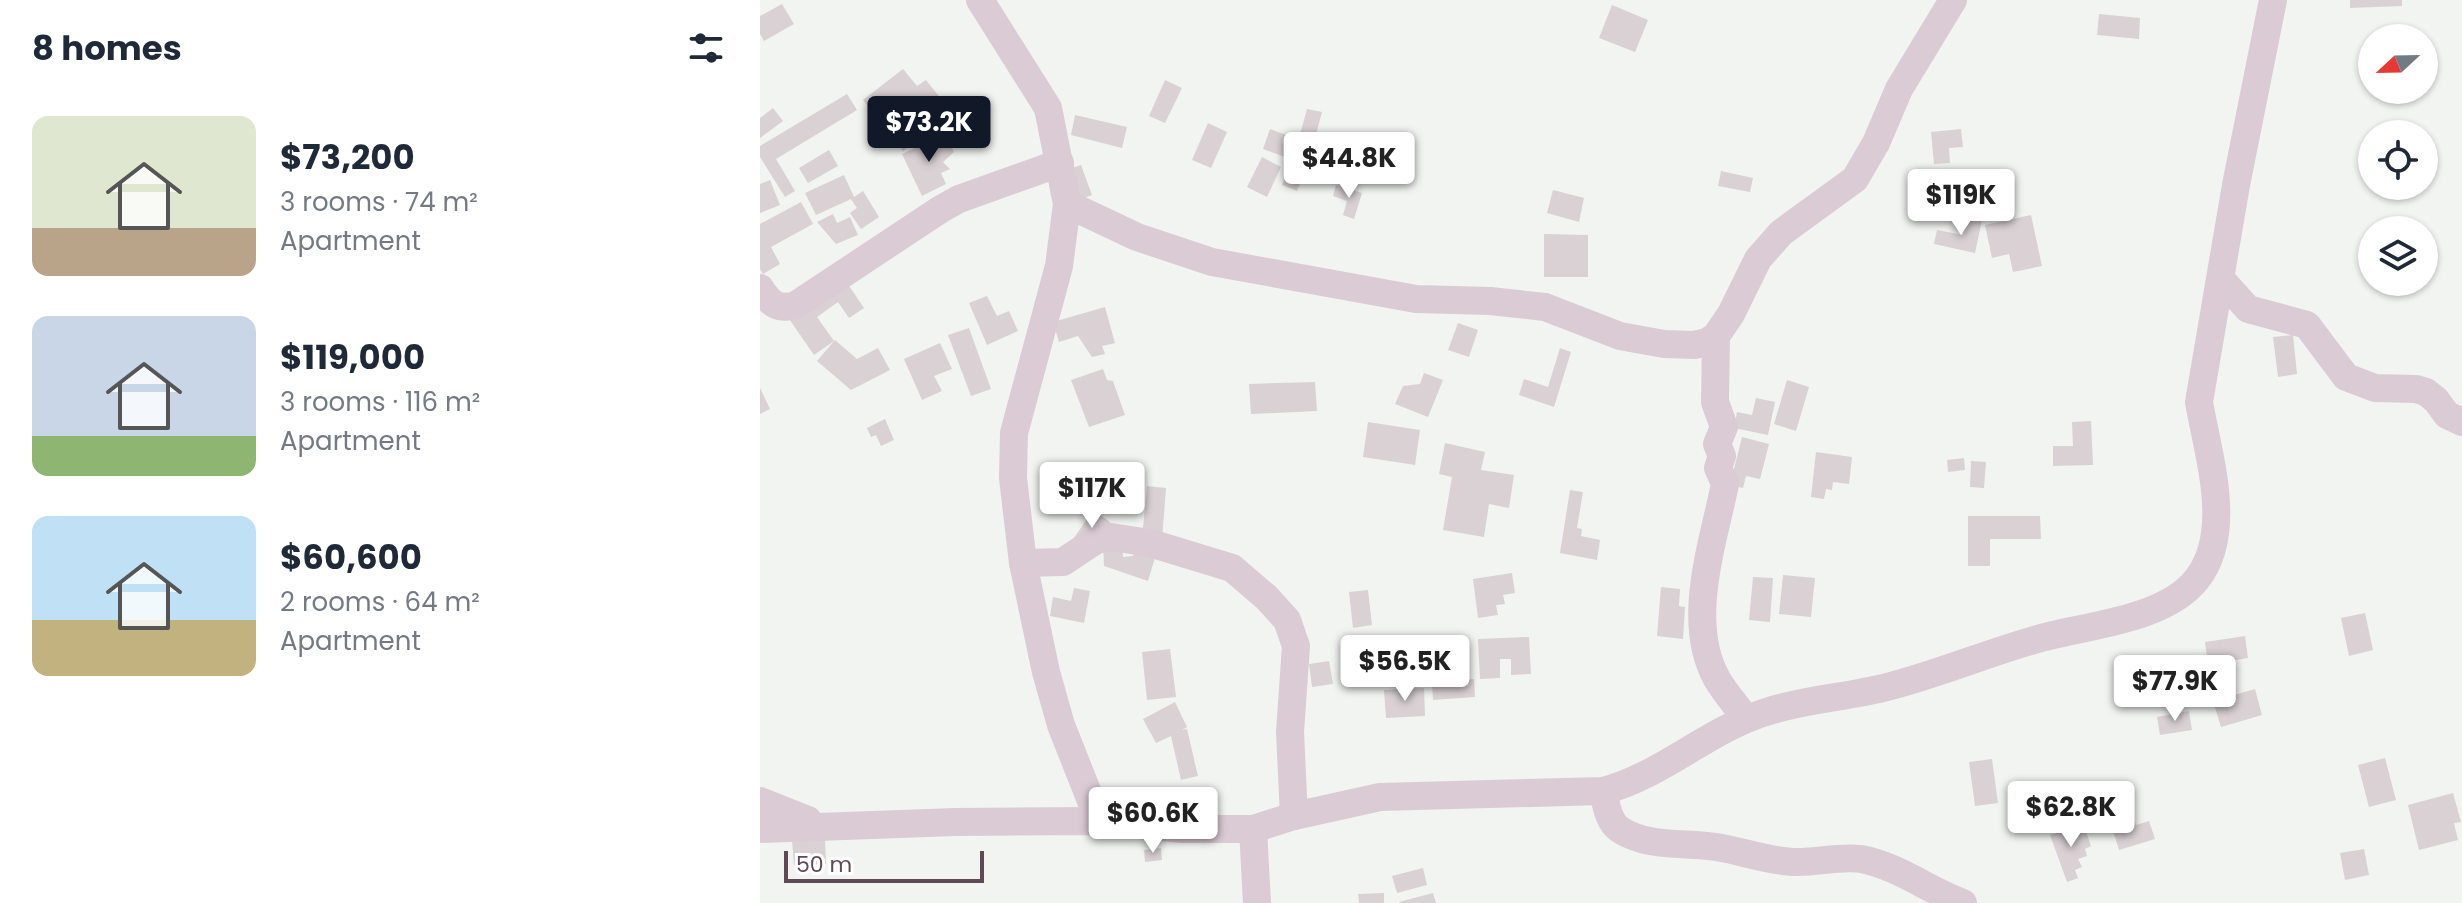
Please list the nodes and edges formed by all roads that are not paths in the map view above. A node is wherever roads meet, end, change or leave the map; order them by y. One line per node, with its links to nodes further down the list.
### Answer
1 (980, 0): 4 (street)
2 (1953, 0): 8 (street)
3 (2273, 0): 6 (street)
4 (1060, 163): 5 (street); 7 (street)
5 (1067, 204): 8 (street); 10 (street)
6 (2221, 279): 9 (street); 11 (street)
7 (760, 288)
8 (1716, 336): 11 (street)
9 (2462, 422)
10 (1023, 563): 14 (street); 15 (street)
11 (1746, 719): 12 (street)
12 (1603, 791): 14 (street); 20 (street)
13 (760, 801): 16 (street)
14 (1294, 816): 18 (street)
15 (1099, 821): 16 (street); 18 (street)
16 (824, 825): 17 (street)
17 (760, 829)
18 (1253, 829): 19 (street)
19 (1257, 903)
20 (1963, 903)

